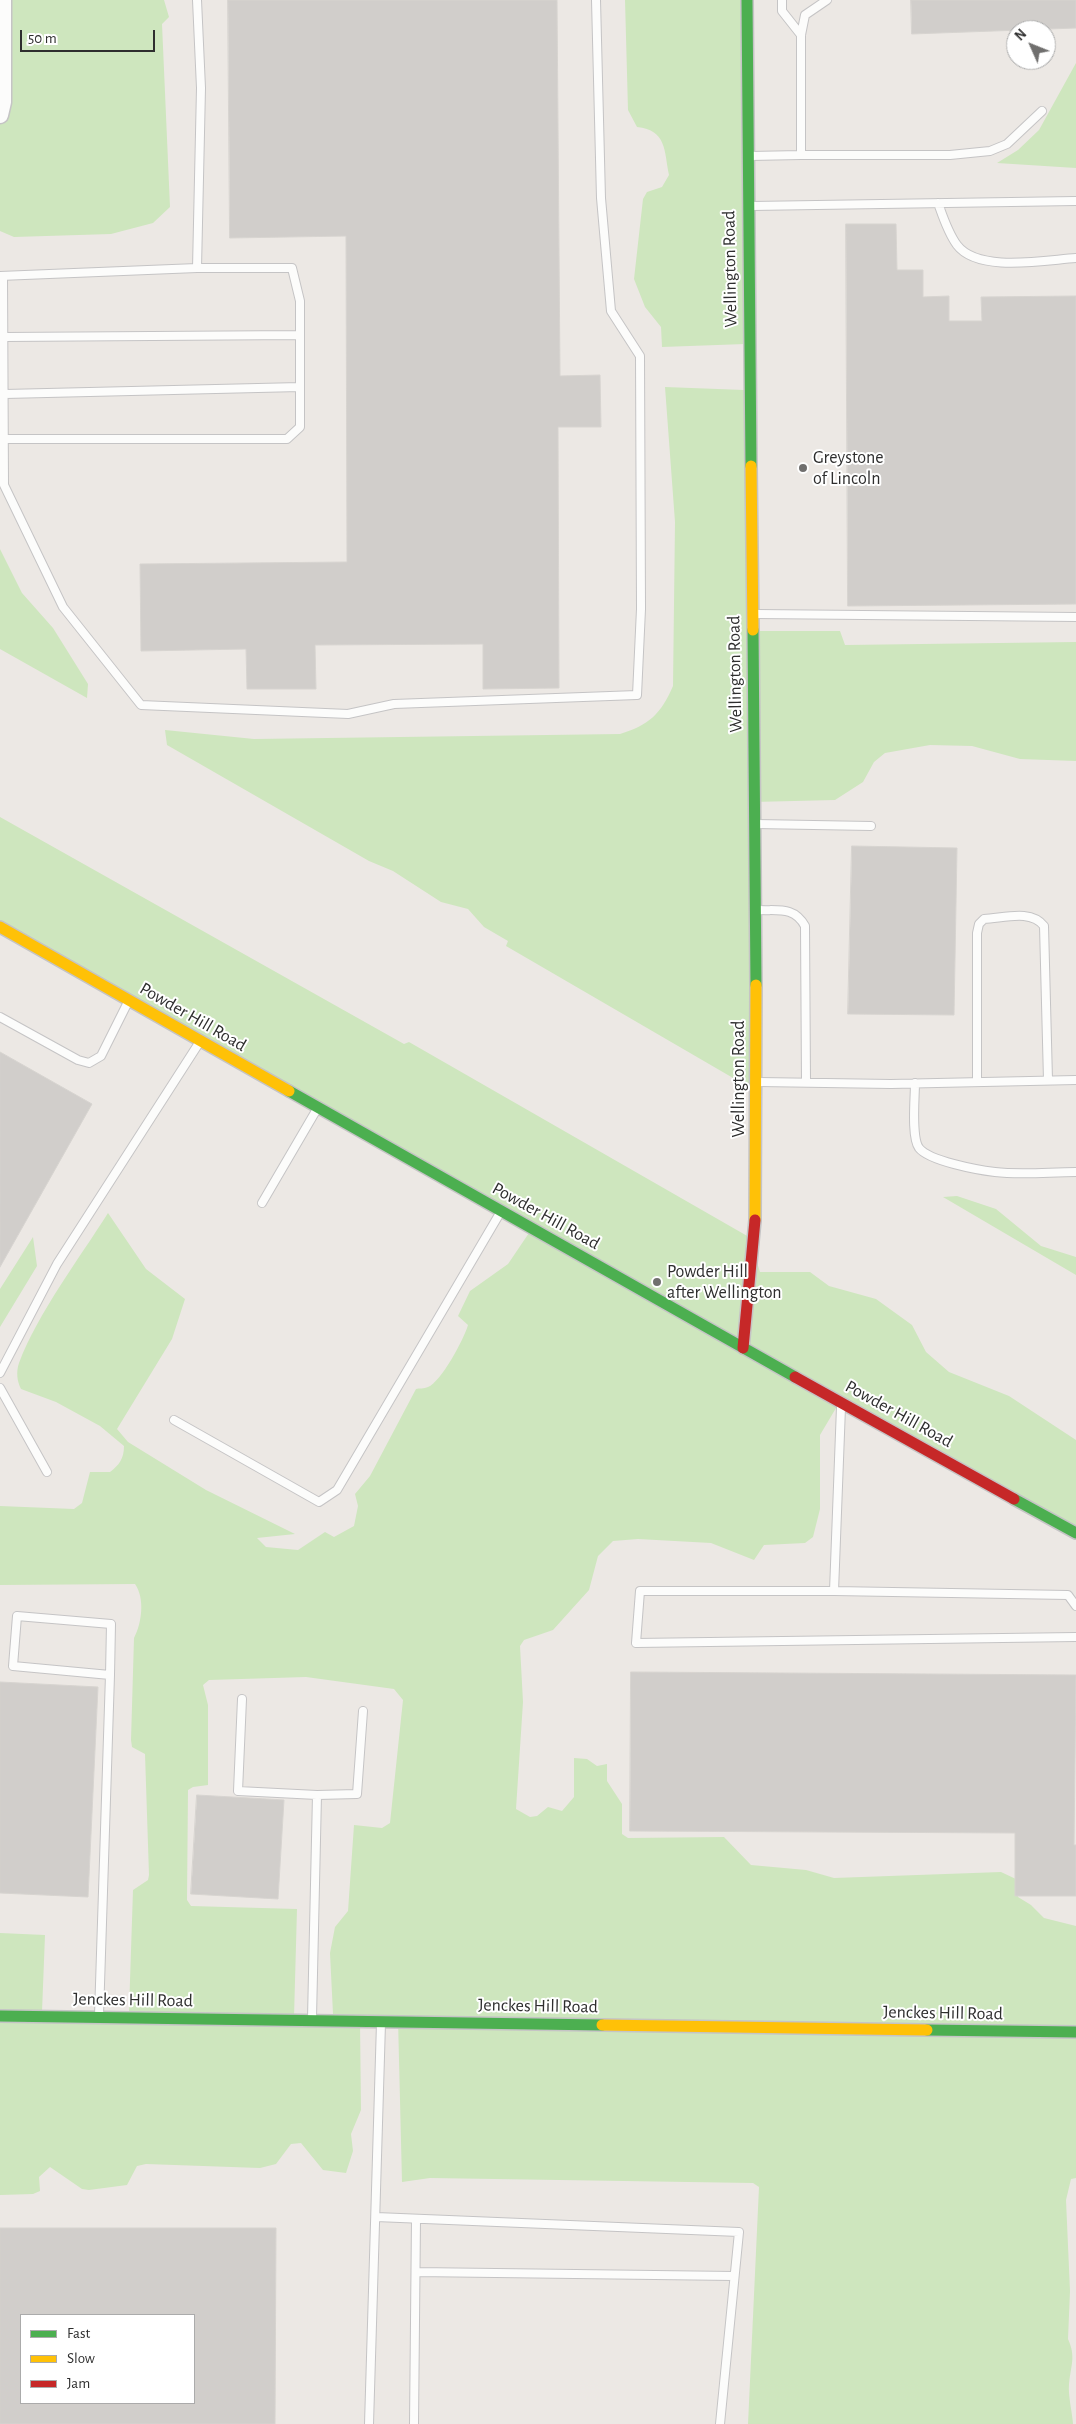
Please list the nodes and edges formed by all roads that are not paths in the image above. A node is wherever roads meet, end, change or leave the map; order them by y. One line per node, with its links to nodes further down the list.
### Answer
1 (3, 0): 7 (street)
2 (197, 0): 17 (lane)
3 (596, 0): 23 (lane)
4 (747, 0): 12 (street, Wellington Road)
5 (782, 0): 8 (lane)
6 (827, 0): 8 (lane)
7 (2, 31): 10 (street)
8 (800, 35): 11 (lane)
9 (1042, 111): 11 (lane)
10 (0, 115)
11 (801, 155): 12 (lane)
12 (747, 156): 15 (street, Wellington Road)
13 (1076, 201): 14 (lane)
14 (938, 203): 15 (lane); 16 (lane)
15 (747, 206): 24 (street, Wellington Road)
16 (1076, 258)
17 (197, 268): 18 (lane); 19 (lane)
18 (1, 276): 20 (lane)
19 (300, 335): 20 (lane); 21 (lane)
20 (4, 337): 22 (lane)
21 (300, 387): 22 (lane); 23 (lane)
22 (5, 394): 23 (lane)
23 (5, 439)
24 (752, 614): 25 (lane); 26 (street, Wellington Road)
25 (1076, 616)
26 (754, 824): 27 (lane); 28 (street, Wellington Road)
27 (871, 826)
28 (755, 909): 35 (street, Wellington Road); 36 (lane)
29 (0, 927): 30 (street, Powder Hill Road)
30 (129, 1001): 31 (lane); 32 (street, Powder Hill Road)
31 (0, 1017)
32 (200, 1041): 39 (street, Powder Hill Road); 44 (lane)
33 (1048, 1080): 34 (lane); 37 (lane); 37 (lane)
34 (1076, 1080)
35 (757, 1082): 36 (lane); 43 (street, Wellington Road)
36 (806, 1082): 38 (lane)
37 (977, 1082): 38 (lane)
38 (915, 1083): 40 (lane)
39 (318, 1108): 41 (lane); 42 (street, Powder Hill Road)
40 (1076, 1172)
41 (262, 1203)
42 (501, 1211): 43 (street, Powder Hill Road); 47 (lane)
43 (743, 1348): 46 (street, Powder Hill Road)
44 (0, 1373)
45 (0, 1388): 48 (lane)
46 (841, 1402): 49 (street, Powder Hill Road); 50 (lane)
47 (174, 1420)
48 (47, 1472)
49 (1076, 1533)
50 (834, 1590): 51 (lane); 52 (lane)
51 (1076, 1606)
52 (1076, 1637)
53 (110, 1675): 53 (lane); 58 (lane)
54 (242, 1699): 56 (lane)
55 (363, 1711): 56 (lane)
56 (317, 1796): 59 (lane)
57 (0, 2016): 58 (street, Jenckes Hill Road)
58 (99, 2017): 59 (street, Jenckes Hill Road)
59 (312, 2020): 60 (street, Jenckes Hill Road)
60 (381, 2021): 61 (street, Jenckes Hill Road); 62 (lane)
61 (1076, 2032)
62 (376, 2217): 63 (lane); 66 (lane)
63 (416, 2219): 64 (lane); 65 (lane)
64 (416, 2272): 65 (lane); 67 (lane)
65 (734, 2276): 68 (lane)
66 (369, 2424)
67 (414, 2424)
68 (720, 2424)

